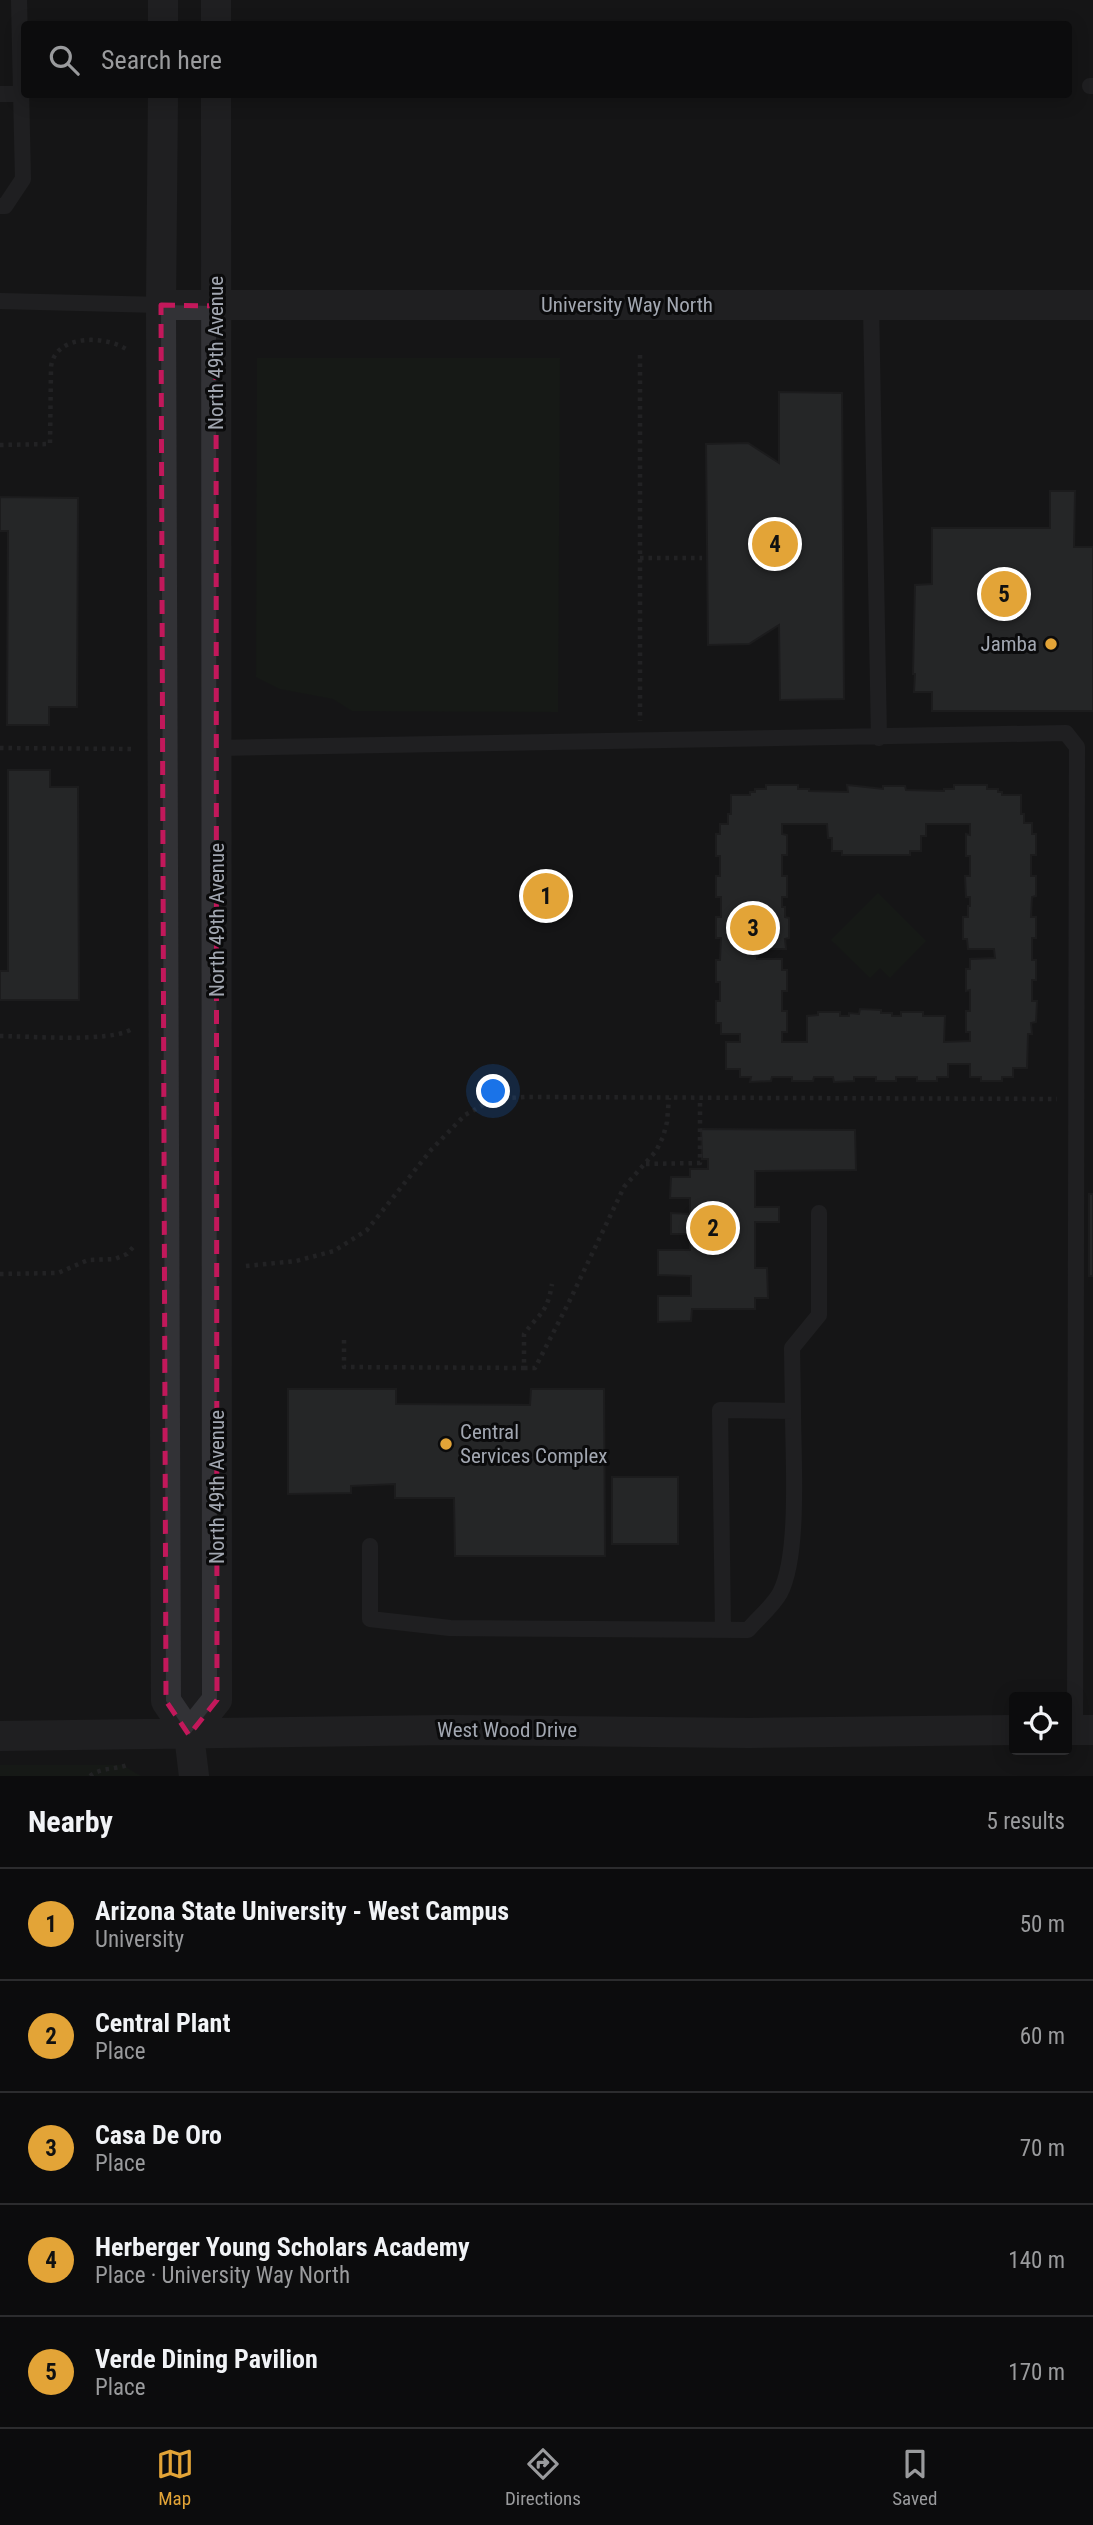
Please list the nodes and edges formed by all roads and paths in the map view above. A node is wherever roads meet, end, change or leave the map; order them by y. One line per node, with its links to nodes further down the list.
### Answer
1 (19, 0): 7 (lane)
2 (163, 0): 4 (street)
3 (216, 0): 5 (street)
4 (163, 21)
5 (216, 21)
6 (0, 94): 7 (lane)
7 (21, 94)
8 (21, 98): 11 (lane)
9 (163, 98): 13 (street)
10 (216, 98): 16 (street, North 49th Avenue)
11 (0, 206)
12 (0, 301): 13 (lane)
13 (161, 305): 16 (street, University Way North); 45 (street)
14 (871, 305): 15 (street, University Way North); 16 (street, University Way North); 22 (lane)
15 (1093, 305)
16 (216, 306): 25 (street, North 49th Avenue)
17 (129, 351): 19 (path)
18 (640, 355): 20 (path)
19 (0, 445)
20 (640, 558): 21 (path); 23 (path)
21 (702, 558)
22 (879, 738): 23 (lane); 31 (lane)
23 (640, 742): 25 (lane)
24 (0, 748): 26 (path)
25 (217, 748): 45 (street, North 49th Avenue)
26 (124, 749)
27 (132, 1029): 28 (path)
28 (0, 1036)
29 (668, 1098): 30 (path); 32 (path); 35 (path)
30 (700, 1098): 31 (path); 32 (path)
31 (1076, 1099): 44 (lane)
32 (645, 1164): 39 (path)
33 (819, 1213): 40 (lane)
34 (135, 1244): 36 (path)
35 (238, 1267)
36 (0, 1274)
37 (552, 1284): 39 (path)
38 (344, 1340): 39 (path)
39 (524, 1367)
40 (793, 1411): 42 (lane); 42 (lane)
41 (370, 1546): 42 (lane)
42 (723, 1629)
43 (1009, 1730): 45 (street, West Wood Drive)
44 (1078, 1730)
45 (189, 1735): 46 (street, West Wood Drive); 49 (street)
46 (0, 1736)
47 (127, 1765): 48 (path)
48 (90, 1776)
49 (194, 1776)

